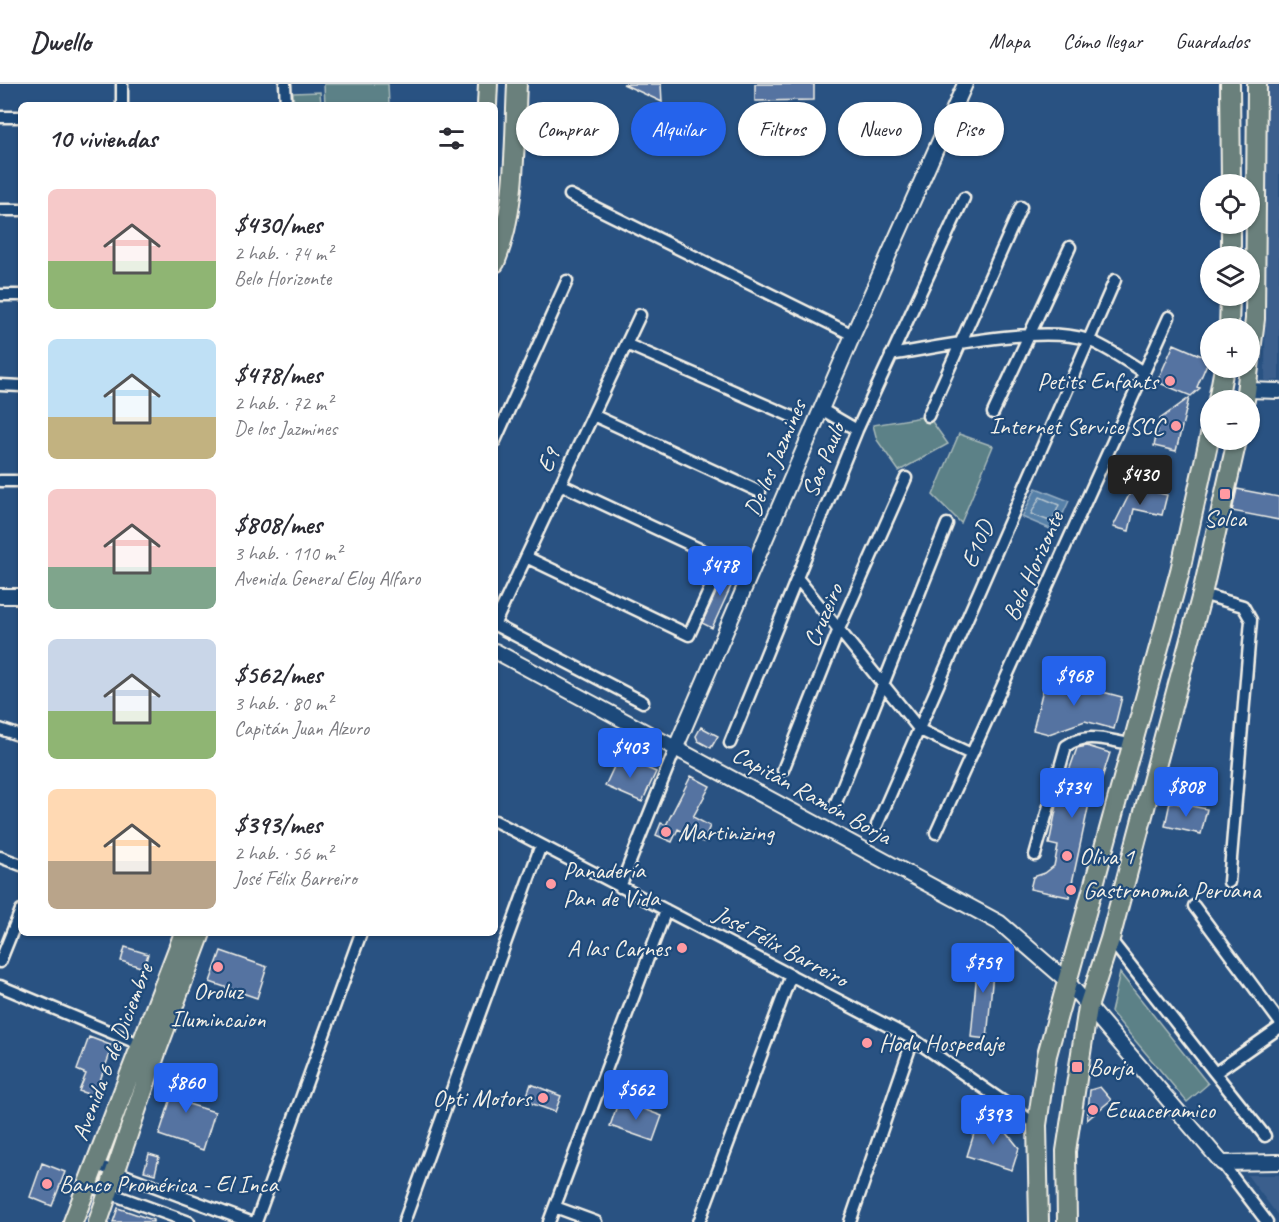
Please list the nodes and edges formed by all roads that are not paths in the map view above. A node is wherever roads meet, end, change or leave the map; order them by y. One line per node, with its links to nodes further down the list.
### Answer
1 (122, 84): 8 (street)
2 (285, 84): 9 (street)
3 (488, 84): 10 (main road)
4 (517, 84): 20 (main road)
5 (965, 84): 27 (street, De los Jazmines)
6 (1230, 84): 13 (main road)
7 (1257, 84): 36 (main road)
8 (122, 102)
9 (286, 102)
10 (487, 102)
11 (0, 117): 12 (street)
12 (18, 117)
13 (1231, 174)
14 (570, 195): 27 (street)
15 (964, 198): 32 (street, Sao Paulo)
16 (1021, 207): 30 (street)
17 (0, 210): 18 (street)
18 (18, 210)
19 (1070, 247): 28 (street)
20 (498, 252)
21 (1115, 280): 29 (street, E10D)
22 (567, 281): 45 (street)
23 (0, 295): 24 (street)
24 (18, 295)
25 (640, 315): 31 (street, E9)
26 (1168, 316): 33 (street, Belo Horizonte)
27 (853, 336): 39 (street, De los Jazmines)
28 (1028, 336): 29 (street); 30 (street); 40 (street)
29 (1088, 340): 33 (street); 66 (street, E10D)
30 (962, 343): 32 (street); 42 (street)
31 (626, 344): 41 (street, E9); 43 (street)
32 (891, 355): 44 (street, Sao Paulo)
33 (1144, 372): 71 (street, Belo Horizonte)
34 (0, 385): 35 (street)
35 (18, 386)
36 (1248, 390)
37 (1279, 391): 38 (street)
38 (1260, 393)
39 (821, 409): 44 (street); 70 (street, De los Jazmines)
40 (993, 413)
41 (593, 415): 51 (street, E9); 52 (street)
42 (928, 416)
43 (794, 417)
44 (857, 430): 55 (street, Sao Paulo)
45 (498, 434)
46 (1207, 450): 69 (main road)
47 (1235, 450): 56 (main road)
48 (906, 478): 61 (street, Cruzeiro)
49 (0, 481): 50 (street)
50 (18, 481)
51 (560, 484): 54 (street, E9); 54 (street)
52 (760, 492)
53 (947, 524): 63 (street)
54 (526, 557): 59 (street, E9)
55 (798, 579): 61 (street); 68 (street, Sao Paulo)
56 (1202, 594): 81 (street); 89 (main road)
57 (0, 596): 58 (street)
58 (18, 596)
59 (498, 618)
60 (498, 626): 64 (street)
61 (839, 629): 63 (street); 72 (street, Cruzeiro)
62 (498, 653): 70 (street, Capitán Ramón Borja)
63 (882, 685): 66 (street); 73 (street)
64 (643, 702)
65 (0, 729): 67 (street)
66 (920, 730): 71 (street); 75 (street, E10D)
67 (18, 735)
68 (730, 743)
69 (1132, 744): 78 (street); 92 (main road)
70 (676, 747): 82 (street, De los Jazmines); 92 (street, Capitán Ramón Borja)
71 (971, 754): 76 (street, Belo Horizonte)
72 (783, 770)
73 (835, 805)
74 (498, 823): 77 (street, José Félix Barreiro)
75 (877, 825)
76 (936, 833)
77 (541, 845): 82 (street, José Félix Barreiro); 115 (street)
78 (1035, 855)
79 (0, 857): 80 (street)
80 (18, 864)
81 (1229, 882)
82 (620, 887): 84 (street, José Félix Barreiro)
83 (1194, 906): 95 (street)
84 (666, 910): 91 (street, José Félix Barreiro); 108 (street)
85 (18, 917): 90 (street)
86 (183, 936): 98 (main road, Avenida 6 de Diciembre)
87 (200, 936): 105 (main road, Avenida 6 de Diciembre)
88 (360, 936): 114 (street)
89 (1110, 939): 94 (main road); 99 (street)
90 (0, 962)
91 (791, 975): 97 (street, José Félix Barreiro); 118 (street)
92 (1067, 981): 94 (street, Capitán Ramón Borja); 100 (main road)
93 (0, 986): 98 (street)
94 (1088, 1007): 103 (street, Capitán Ramón Borja); 109 (main road)
95 (1279, 1021)
96 (1279, 1029): 99 (street)
97 (913, 1039): 100 (street, José Félix Barreiro); 119 (street)
98 (140, 1044): 104 (main road, Avenida 6 de Diciembre)
99 (1215, 1073): 101 (street)
100 (1037, 1125): 120 (main road)
101 (1265, 1136)
102 (1279, 1162): 103 (street)
103 (1222, 1163): 121 (street)
104 (95, 1164): 105 (street); 106 (main road, Avenida 6 de Diciembre)
105 (116, 1172): 107 (main road, Avenida 6 de Diciembre); 113 (street)
106 (87, 1185): 107 (street); 110 (main road, Avenida 6 de Diciembre)
107 (108, 1193): 111 (main road, Avenida 6 de Diciembre); 112 (street)
108 (555, 1207): 116 (street); 117 (street)
109 (1069, 1218)
110 (73, 1222)
111 (98, 1222)
112 (189, 1222)
113 (250, 1222)
114 (256, 1222)
115 (404, 1222)
116 (549, 1222)
117 (596, 1222)
118 (699, 1222)
119 (850, 1222)
120 (1039, 1222)
121 (1267, 1222)

